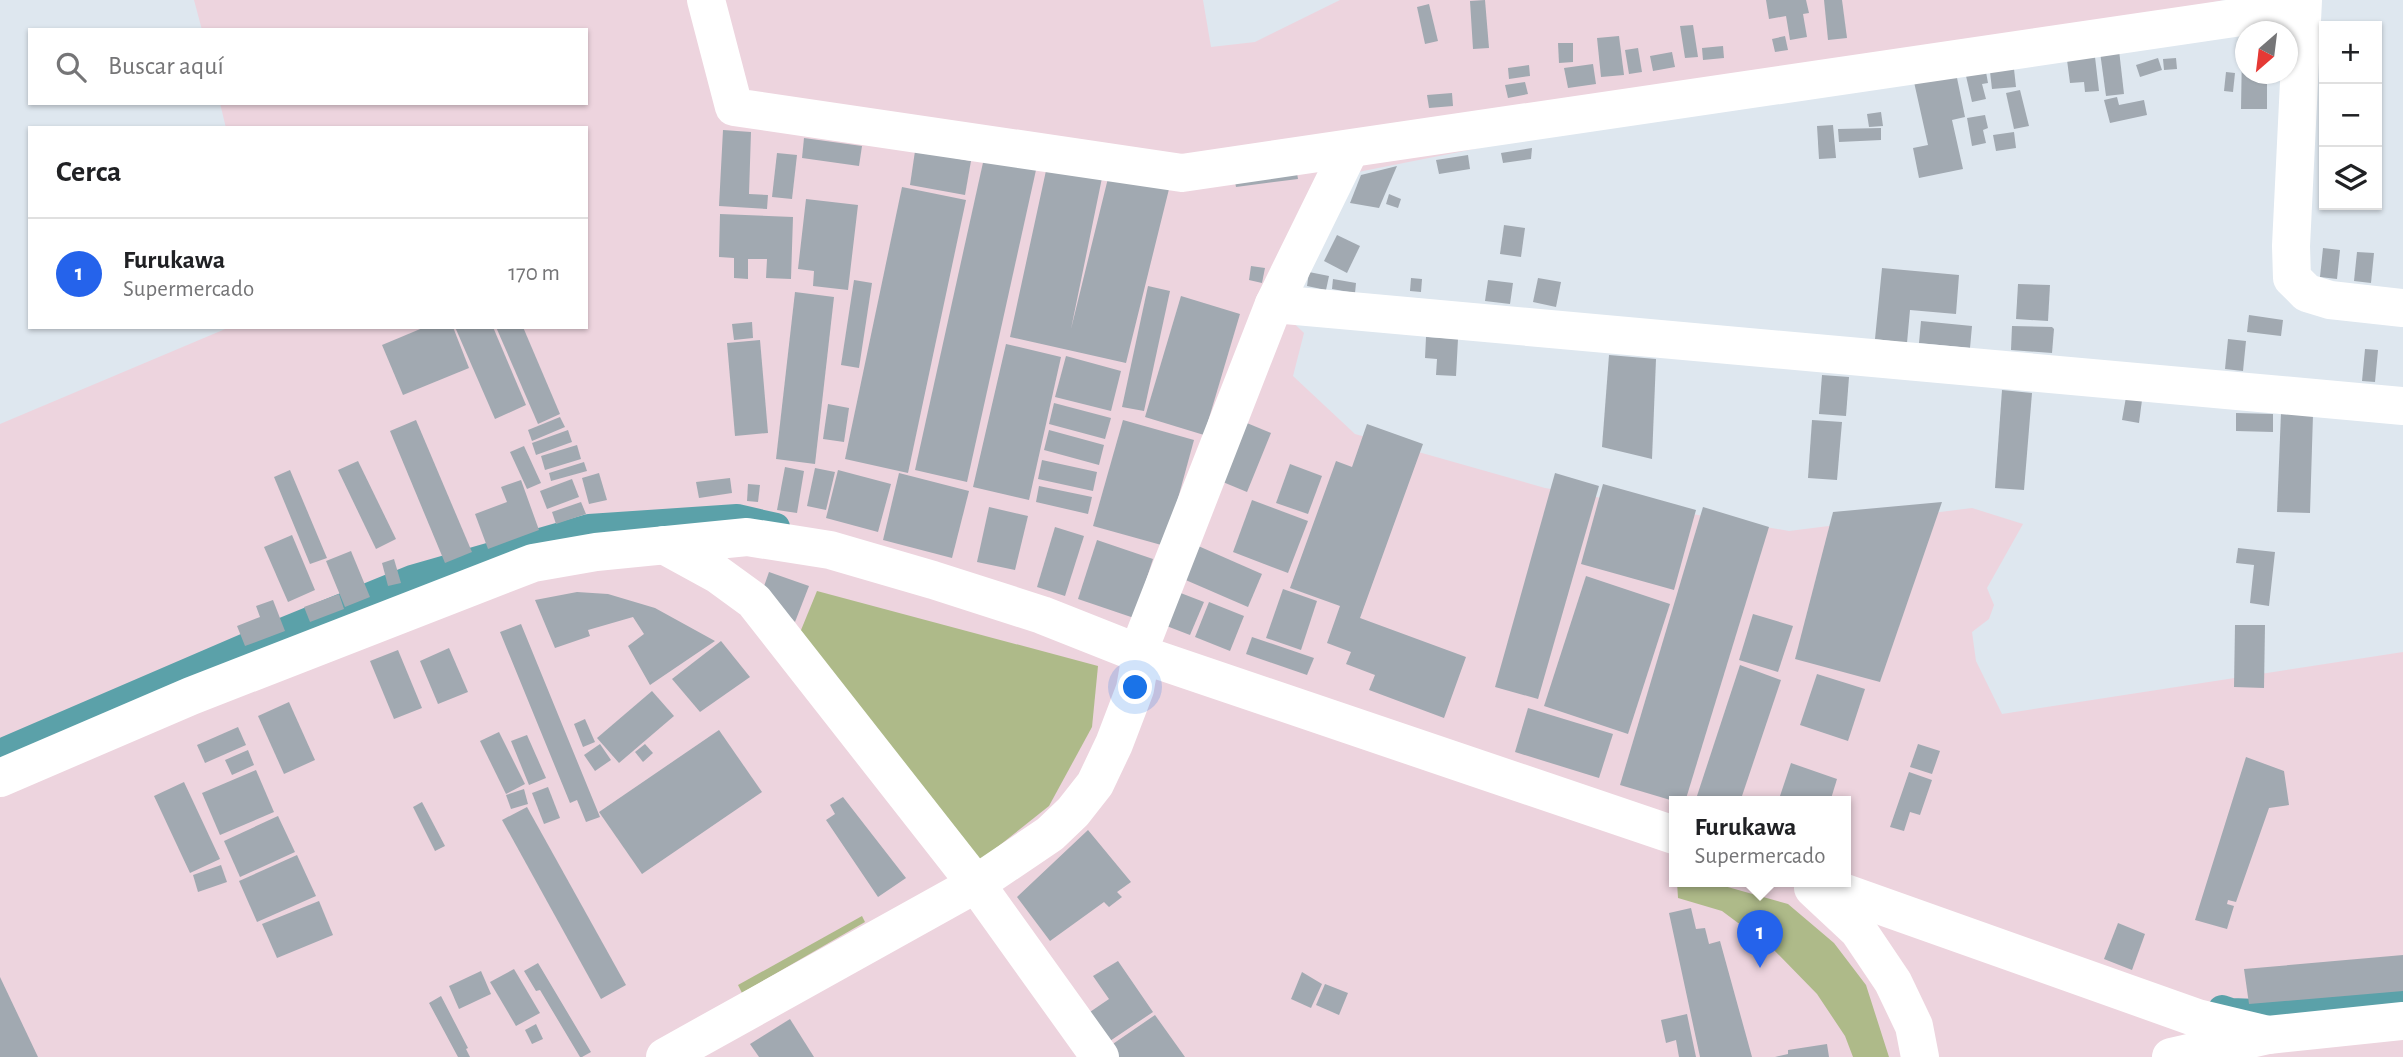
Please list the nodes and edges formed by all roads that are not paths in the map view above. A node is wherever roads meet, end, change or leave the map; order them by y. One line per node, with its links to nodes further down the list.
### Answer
1 (706, 0): 3 (street)
2 (2303, 4): 3 (street); 5 (street)
3 (1350, 149): 4 (street)
4 (1274, 304): 6 (street); 8 (street)
5 (2403, 308)
6 (2403, 406)
7 (664, 545): 8 (street); 9 (street); 11 (street)
8 (1143, 654): 10 (street); 11 (street)
9 (0, 778)
10 (1669, 833)
11 (976, 884): 16 (street); 17 (street)
12 (1812, 887): 18 (street)
13 (1828, 887): 15 (street)
14 (2403, 1021): 15 (street)
15 (2268, 1035): 19 (street)
16 (665, 1057)
17 (1100, 1057)
18 (1920, 1057)
19 (2171, 1057)

